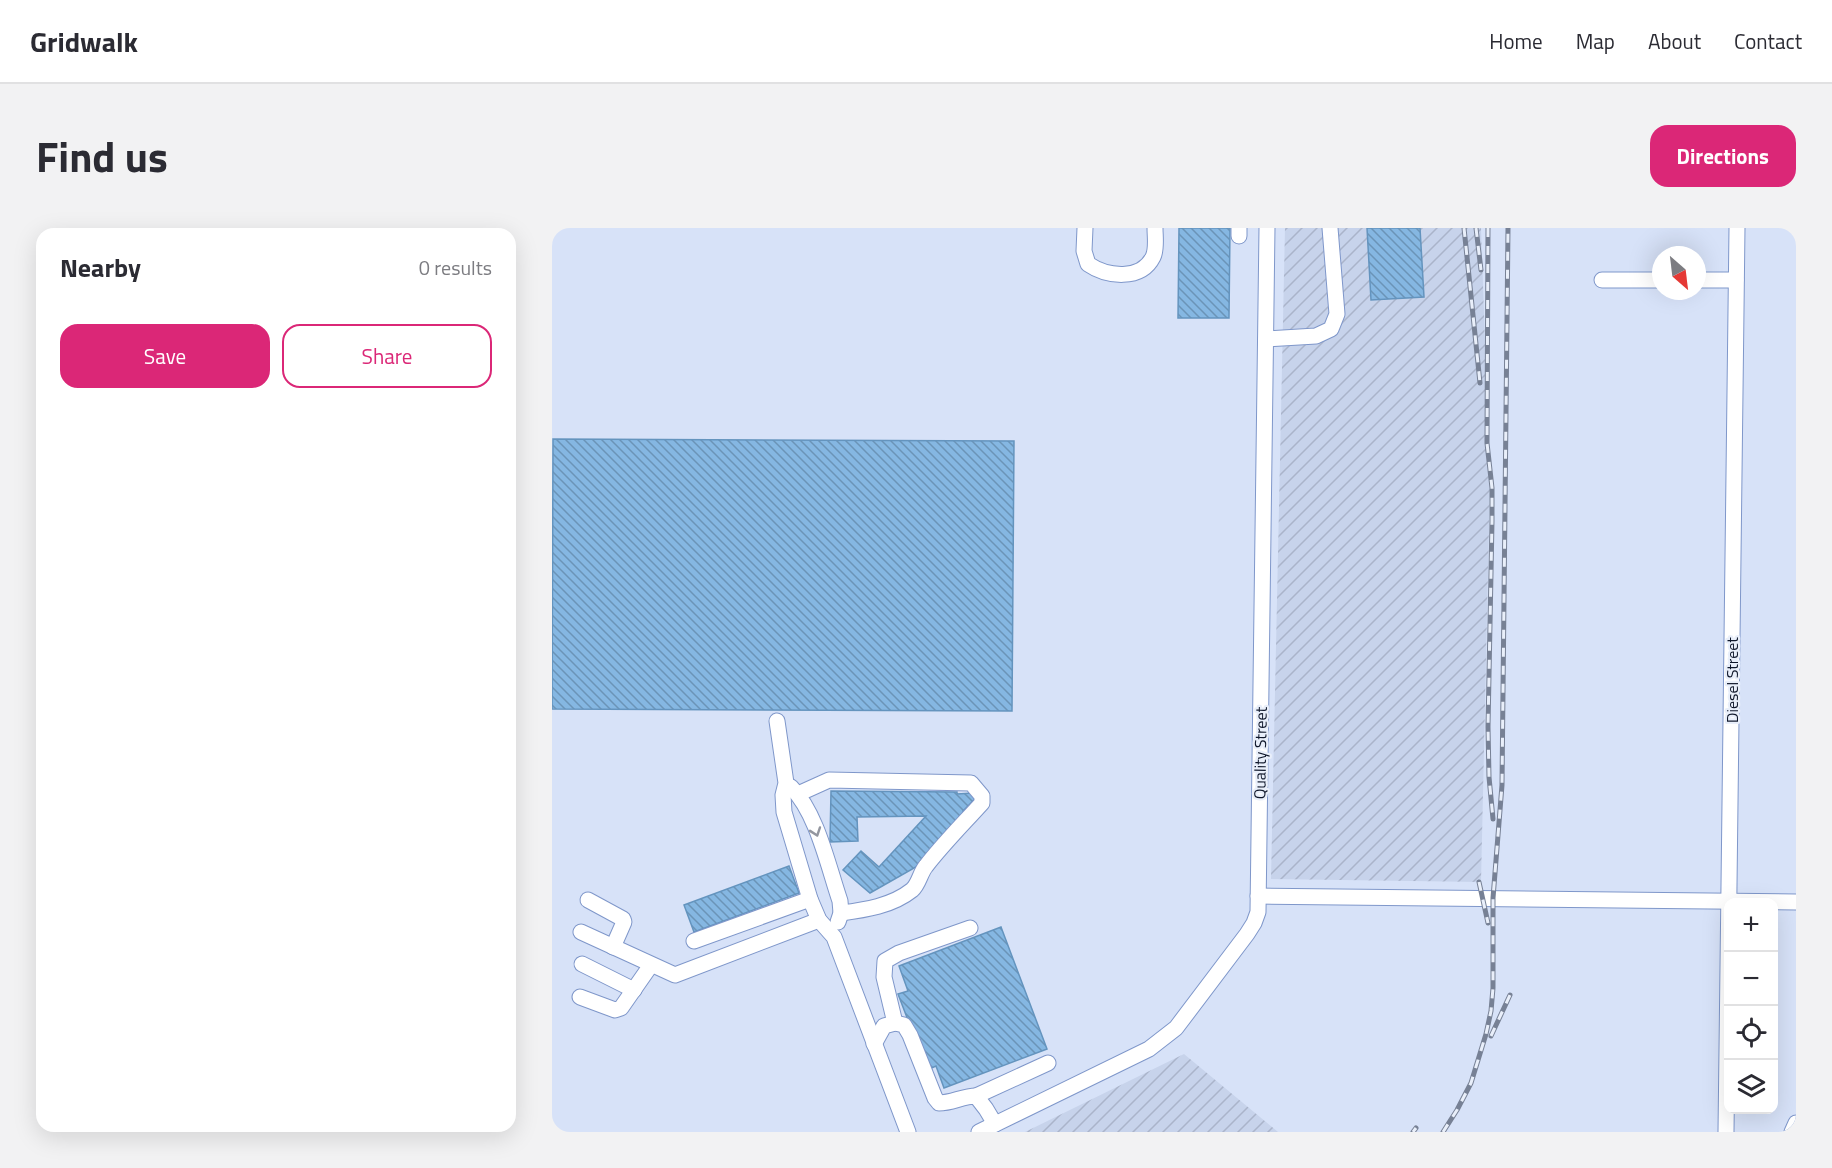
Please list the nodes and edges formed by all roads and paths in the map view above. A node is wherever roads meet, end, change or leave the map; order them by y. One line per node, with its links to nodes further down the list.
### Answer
1 (1085, 228): 2 (street)
2 (1155, 228)
3 (1267, 228): 10 (street, Quality Street)
4 (1330, 228): 10 (street)
5 (1737, 228): 9 (street, Diesel Street)
6 (1602, 280): 7 (street)
7 (1652, 280)
8 (1706, 280): 9 (street)
9 (1736, 280): 15 (street, Diesel Street)
10 (1266, 339): 14 (street, Quality Street)
11 (777, 721): 12 (street)
12 (786, 783): 13 (street); 16 (street)
13 (798, 794): 21 (street, one-way to 21); 21 (street)
14 (1258, 896): 18 (street); 38 (street, Quality Street)
15 (1728, 898)
16 (810, 899): 22 (street); 26 (street)
17 (588, 900): 27 (street)
18 (1724, 902)
19 (1778, 902): 20 (street)
20 (1796, 902)
21 (841, 913): 25 (street)
22 (819, 920): 25 (street); 30 (street)
23 (970, 928): 33 (street)
24 (581, 932): 27 (street)
25 (834, 937): 34 (street)
26 (694, 940)
27 (613, 947): 30 (street)
28 (1728, 952): 41 (street, Diesel Street)
29 (582, 964): 31 (street)
30 (651, 965): 31 (street)
31 (634, 990): 32 (street)
32 (580, 997)
33 (894, 1023): 34 (street); 36 (street)
34 (874, 1044): 39 (street)
35 (1047, 1063): 36 (street)
36 (976, 1096): 38 (street)
37 (1796, 1123): 42 (street)
38 (995, 1124): 40 (street, Quality Street)
39 (908, 1132)
40 (979, 1132)
41 (1726, 1132)
42 (1792, 1132)

